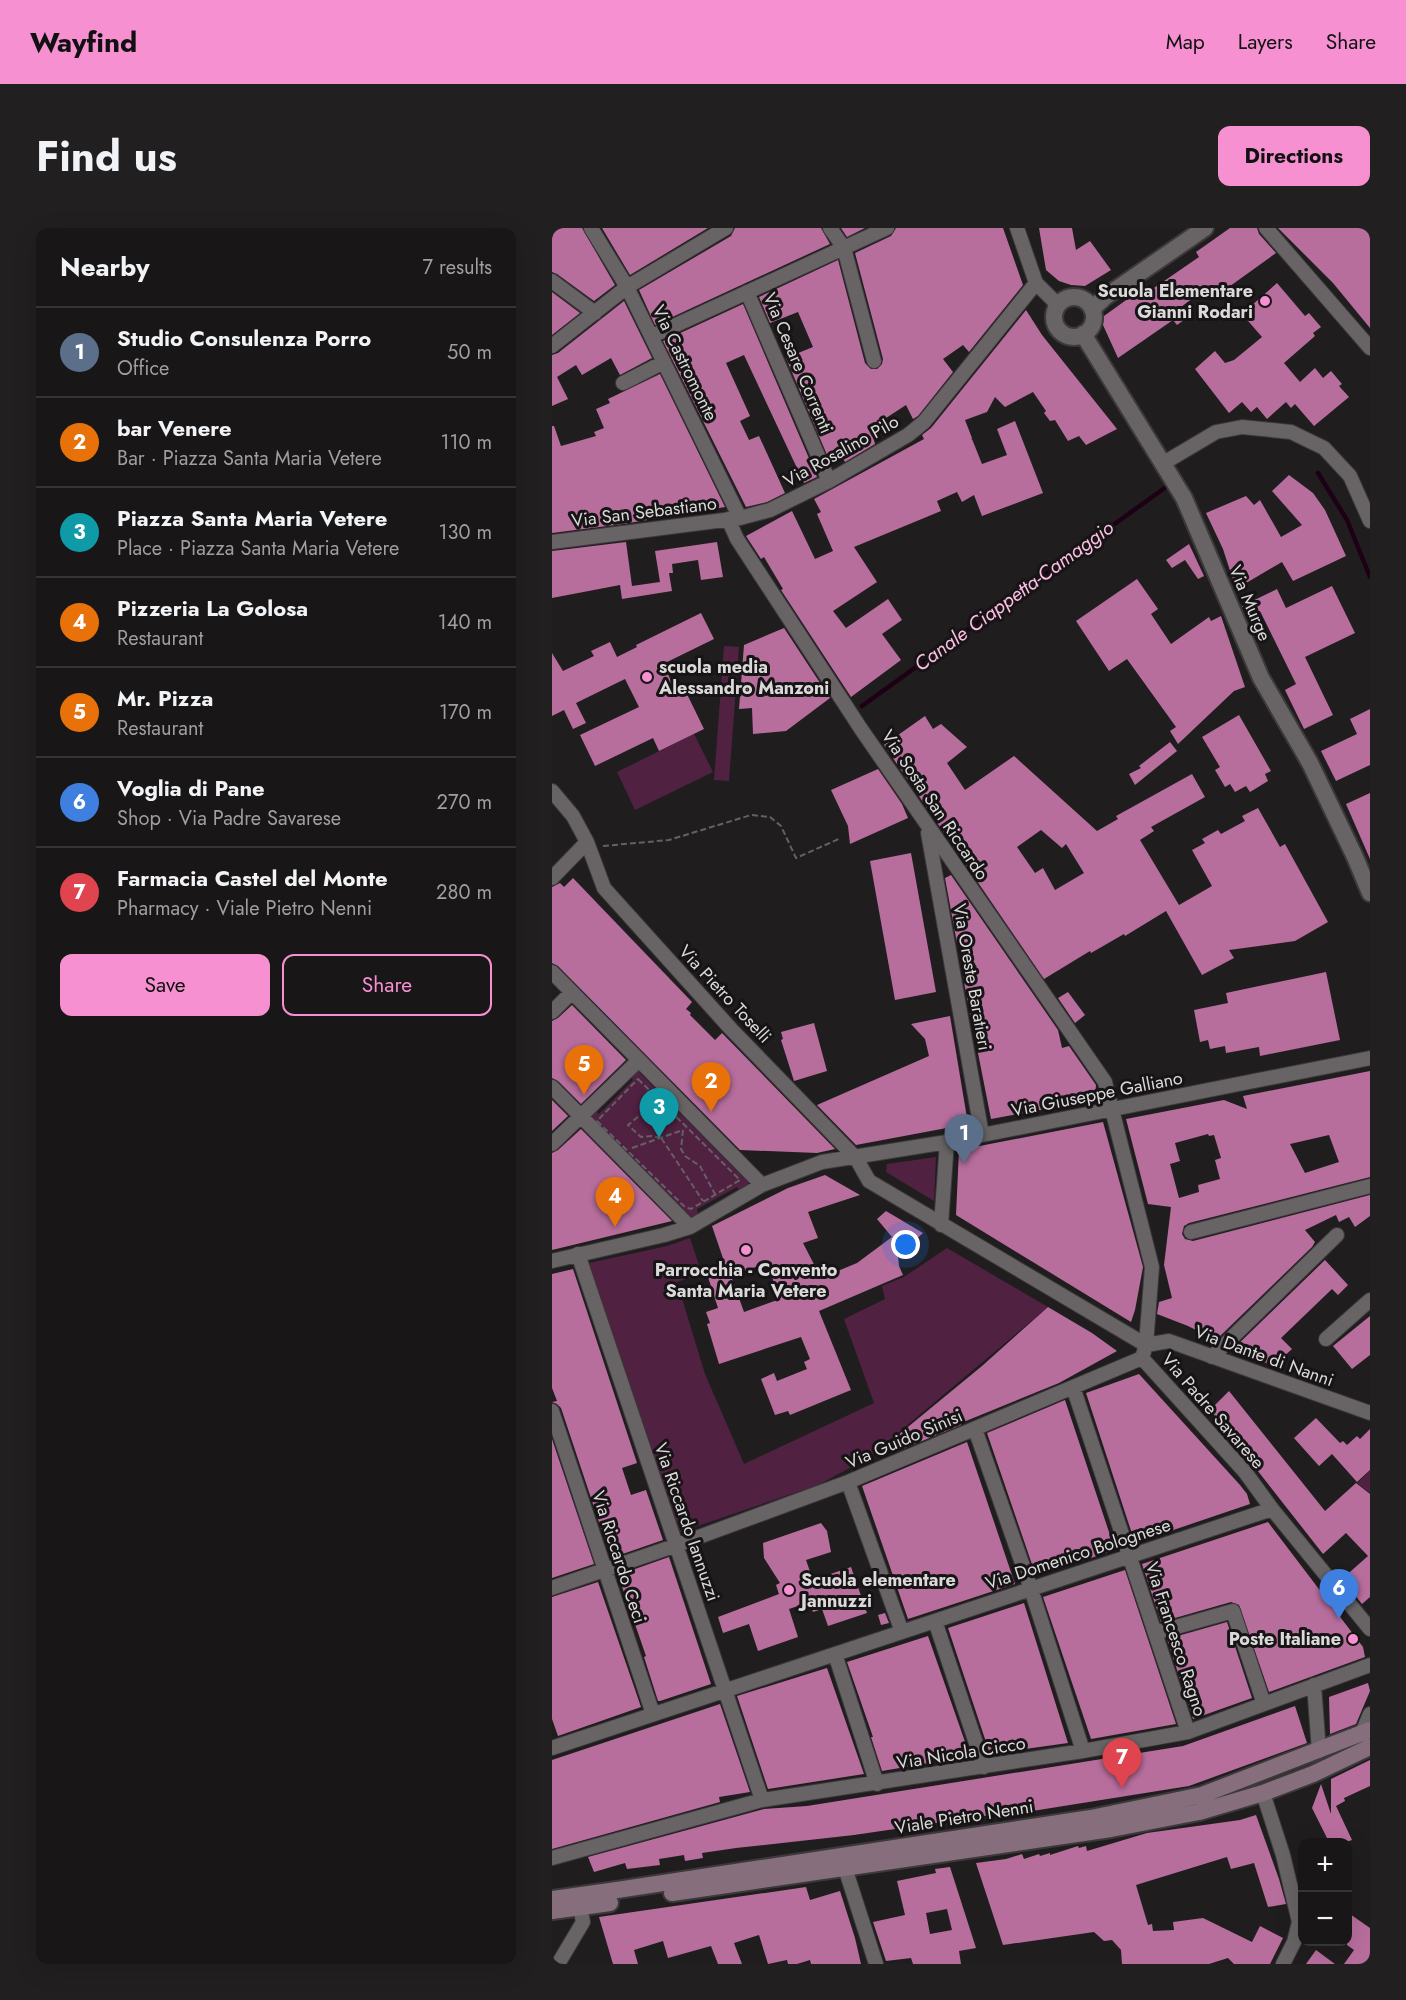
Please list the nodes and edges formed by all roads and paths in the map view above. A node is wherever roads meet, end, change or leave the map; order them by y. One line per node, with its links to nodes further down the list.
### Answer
1 (591, 228): 11 (street, Via Castromonte)
2 (726, 228): 11 (street)
3 (830, 228): 8 (street)
4 (887, 228): 8 (street)
5 (1017, 228): 10 (street)
6 (1205, 228): 14 (street)
7 (1266, 228): 19 (street)
8 (844, 248): 12 (street); 20 (street)
9 (552, 281): 15 (street)
10 (1036, 283): 13 (street); 24 (street, Via Rosalino Pilo)
11 (627, 287): 15 (street); 17 (street, Via Castromonte)
12 (747, 292): 17 (street); 24 (street, Via Cesare Correnti)
13 (1058, 305): 14 (street); 16 (street)
14 (1092, 309): 16 (street)
15 (595, 313): 18 (street)
16 (1083, 334): 23 (street, Via Murge)
17 (652, 336): 21 (street, Via Castromonte)
18 (552, 346)
19 (1370, 348)
20 (874, 361)
21 (664, 362): 22 (street); 25 (street, Via Castromonte)
22 (623, 383)
23 (1163, 467): 26 (street); 33 (street, Via Murge)
24 (829, 481): 25 (street, Via Rosalino Pilo)
25 (734, 518): 27 (street, Via San Sebastiano); 29 (street, Via Sosta San Riccardo)
26 (1370, 521)
27 (552, 542)
28 (552, 791): 31 (street, Via Pietro Toselli)
29 (927, 826): 41 (street, Via Sosta San Riccardo); 45 (street, Via Oreste Baratieri)
30 (841, 838): 31 (path)
31 (588, 845): 32 (street); 50 (street, Via Pietro Toselli)
32 (552, 878)
33 (1370, 893)
34 (552, 972): 35 (street)
35 (572, 992): 36 (street); 38 (street)
36 (552, 1012)
37 (1370, 1058): 41 (street, Via Giuseppe Galliano)
38 (639, 1060): 42 (street); 51 (street)
39 (552, 1087): 42 (street)
40 (662, 1103): 43 (path); 44 (path); 49 (path)
41 (1111, 1110): 45 (street, Via Giuseppe Galliano); 63 (street, Via Sosta San Riccardo)
42 (580, 1116): 48 (street); 56 (street)
43 (655, 1129): 46 (path); 46 (path)
44 (685, 1130): 46 (path); 53 (path); 53 (path)
45 (982, 1135): 47 (street, Via Giuseppe Galliano)
46 (662, 1138): 49 (path); 54 (path)
47 (947, 1142): 50 (street, Via Giuseppe Galliano); 55 (street)
48 (552, 1144)
49 (626, 1150): 54 (path)
50 (856, 1158): 51 (street, Via Giuseppe Galliano); 55 (street, Via Padre Savarese)
51 (762, 1185): 56 (street, Via Giuseppe Galliano)
52 (1370, 1186): 57 (street)
53 (715, 1194): 54 (path)
54 (704, 1201)
55 (941, 1225): 63 (street, Via Padre Savarese)
56 (690, 1227): 59 (street, Via Giuseppe Galliano)
57 (1191, 1232)
58 (1337, 1234): 64 (street)
59 (578, 1254): 60 (street, Via Giuseppe Galliano); 71 (street, Via Riccardo Iannuzzi)
60 (552, 1261)
61 (1370, 1300): 62 (street)
62 (1326, 1339)
63 (1144, 1352): 64 (street, Via Dante di Nanni); 65 (street, Via Guido Sinisi); 70 (street, Via Padre Savarese)
64 (1212, 1357): 67 (street, Via Dante di Nanni)
65 (1073, 1387): 68 (street, Via Guido Sinisi); 72 (street, Via Francesco Ragno)
66 (552, 1411): 73 (street, Via Riccardo Ceci)
67 (1370, 1413)
68 (975, 1428): 69 (street, Via Guido Sinisi); 75 (street)
69 (848, 1482): 71 (street, Via Guido Sinisi); 78 (street)
70 (1272, 1509): 72 (street, Via Domenico Bolognese); 77 (street, Via Padre Savarese)
71 (677, 1545): 73 (street, Via Guido Sinisi); 83 (street, Via Riccardo Iannuzzi)
72 (1130, 1556): 75 (street, Via Domenico Bolognese); 79 (street, Via Francesco Ragno)
73 (604, 1570): 74 (street, Via Guido Sinisi); 86 (street, Via Riccardo Ceci)
74 (552, 1588)
75 (1030, 1589): 76 (street, Via Domenico Bolognese); 90 (street)
76 (935, 1621): 78 (street, Via Domenico Bolognese); 92 (street)
77 (1370, 1629)
78 (902, 1632): 80 (street, Via Domenico Bolognese)
79 (1155, 1633): 84 (street); 87 (street, Via Francesco Ragno)
80 (835, 1654): 83 (street, Via Domenico Bolognese); 93 (street)
81 (1370, 1665): 82 (street, Via Nicola Cicco)
82 (1314, 1685): 84 (street, Via Nicola Cicco); 91 (street)
83 (725, 1691): 86 (street, Via Domenico Bolognese); 95 (street, Via Riccardo Iannuzzi)
84 (1264, 1704): 87 (street, Via Nicola Cicco)
85 (1370, 1713): 88 (street)
86 (653, 1714): 89 (street, Via Domenico Bolognese)
87 (1188, 1732): 90 (street, Via Nicola Cicco)
88 (1367, 1737): 91 (main road, Viale Pietro Nenni); 94 (main road, Viale Pietro Nenni)
89 (552, 1748)
90 (1083, 1751): 92 (street, Via Nicola Cicco)
91 (1319, 1751): 98 (main road, Viale Pietro Nenni)
92 (984, 1767): 93 (street, Via Nicola Cicco)
93 (877, 1784): 95 (street, Via Nicola Cicco)
94 (1263, 1793): 97 (main road, Viale Pietro Nenni); 103 (street)
95 (762, 1800): 96 (street, Via Nicola Cicco)
96 (552, 1858)
97 (845, 1868): 99 (main road, Viale Pietro Nenni); 102 (street)
98 (552, 1899)
99 (580, 1907): 100 (main road, Viale Pietro Nenni); 101 (street)
100 (552, 1911)
101 (558, 1964)
102 (876, 1964)
103 (1283, 1964)

